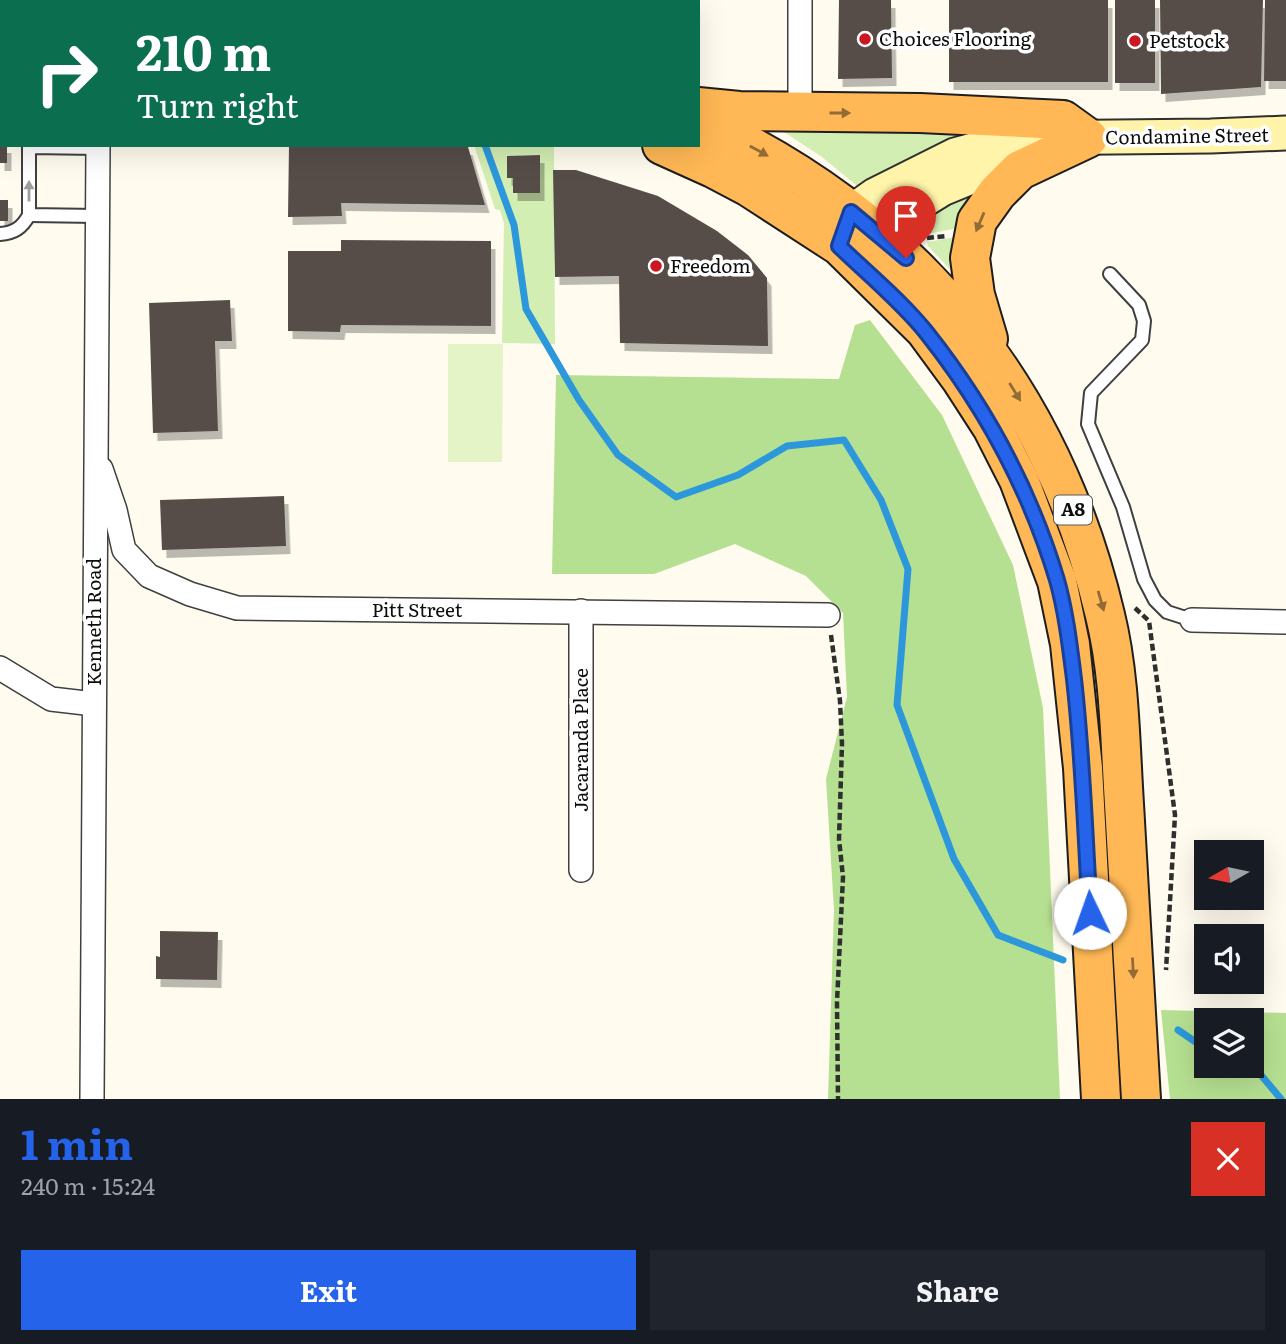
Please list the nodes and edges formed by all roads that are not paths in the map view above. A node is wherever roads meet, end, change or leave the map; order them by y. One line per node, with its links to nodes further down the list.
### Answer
1 (800, 0): 3 (street)
2 (700, 107): 3 (highway)
3 (800, 112): 6 (highway, one-way to 6)
4 (700, 121): 12 (highway, A8, one-way to 12)
5 (1286, 133): 6 (main road, Condamine Street)
6 (1088, 138): 12 (main road, Condamine Street); 15 (highway, one-way to 15)
7 (29, 147): 10 (lane, one-way to 7)
8 (98, 147): 11 (street, Kenneth Road)
9 (666, 147): 12 (highway, A8)
10 (29, 215): 11 (lane); 13 (lane)
11 (97, 216): 16 (street, Kenneth Road)
12 (855, 230): 15 (highway, A8); 25 (highway, A8)
13 (0, 234)
14 (1110, 274): 19 (lane)
15 (993, 357): 26 (highway, A8, one-way to 26)
16 (95, 453): 17 (street, Pitt Street); 22 (street, Kenneth Road)
17 (581, 611): 18 (street, Pitt Street); 23 (street, Jacaranda Place)
18 (828, 615)
19 (1192, 620): 20 (street)
20 (1286, 622)
21 (0, 667): 22 (street)
22 (94, 704): 24 (street, Kenneth Road)
23 (581, 870)
24 (92, 1099)
25 (1101, 1099)
26 (1141, 1099)

